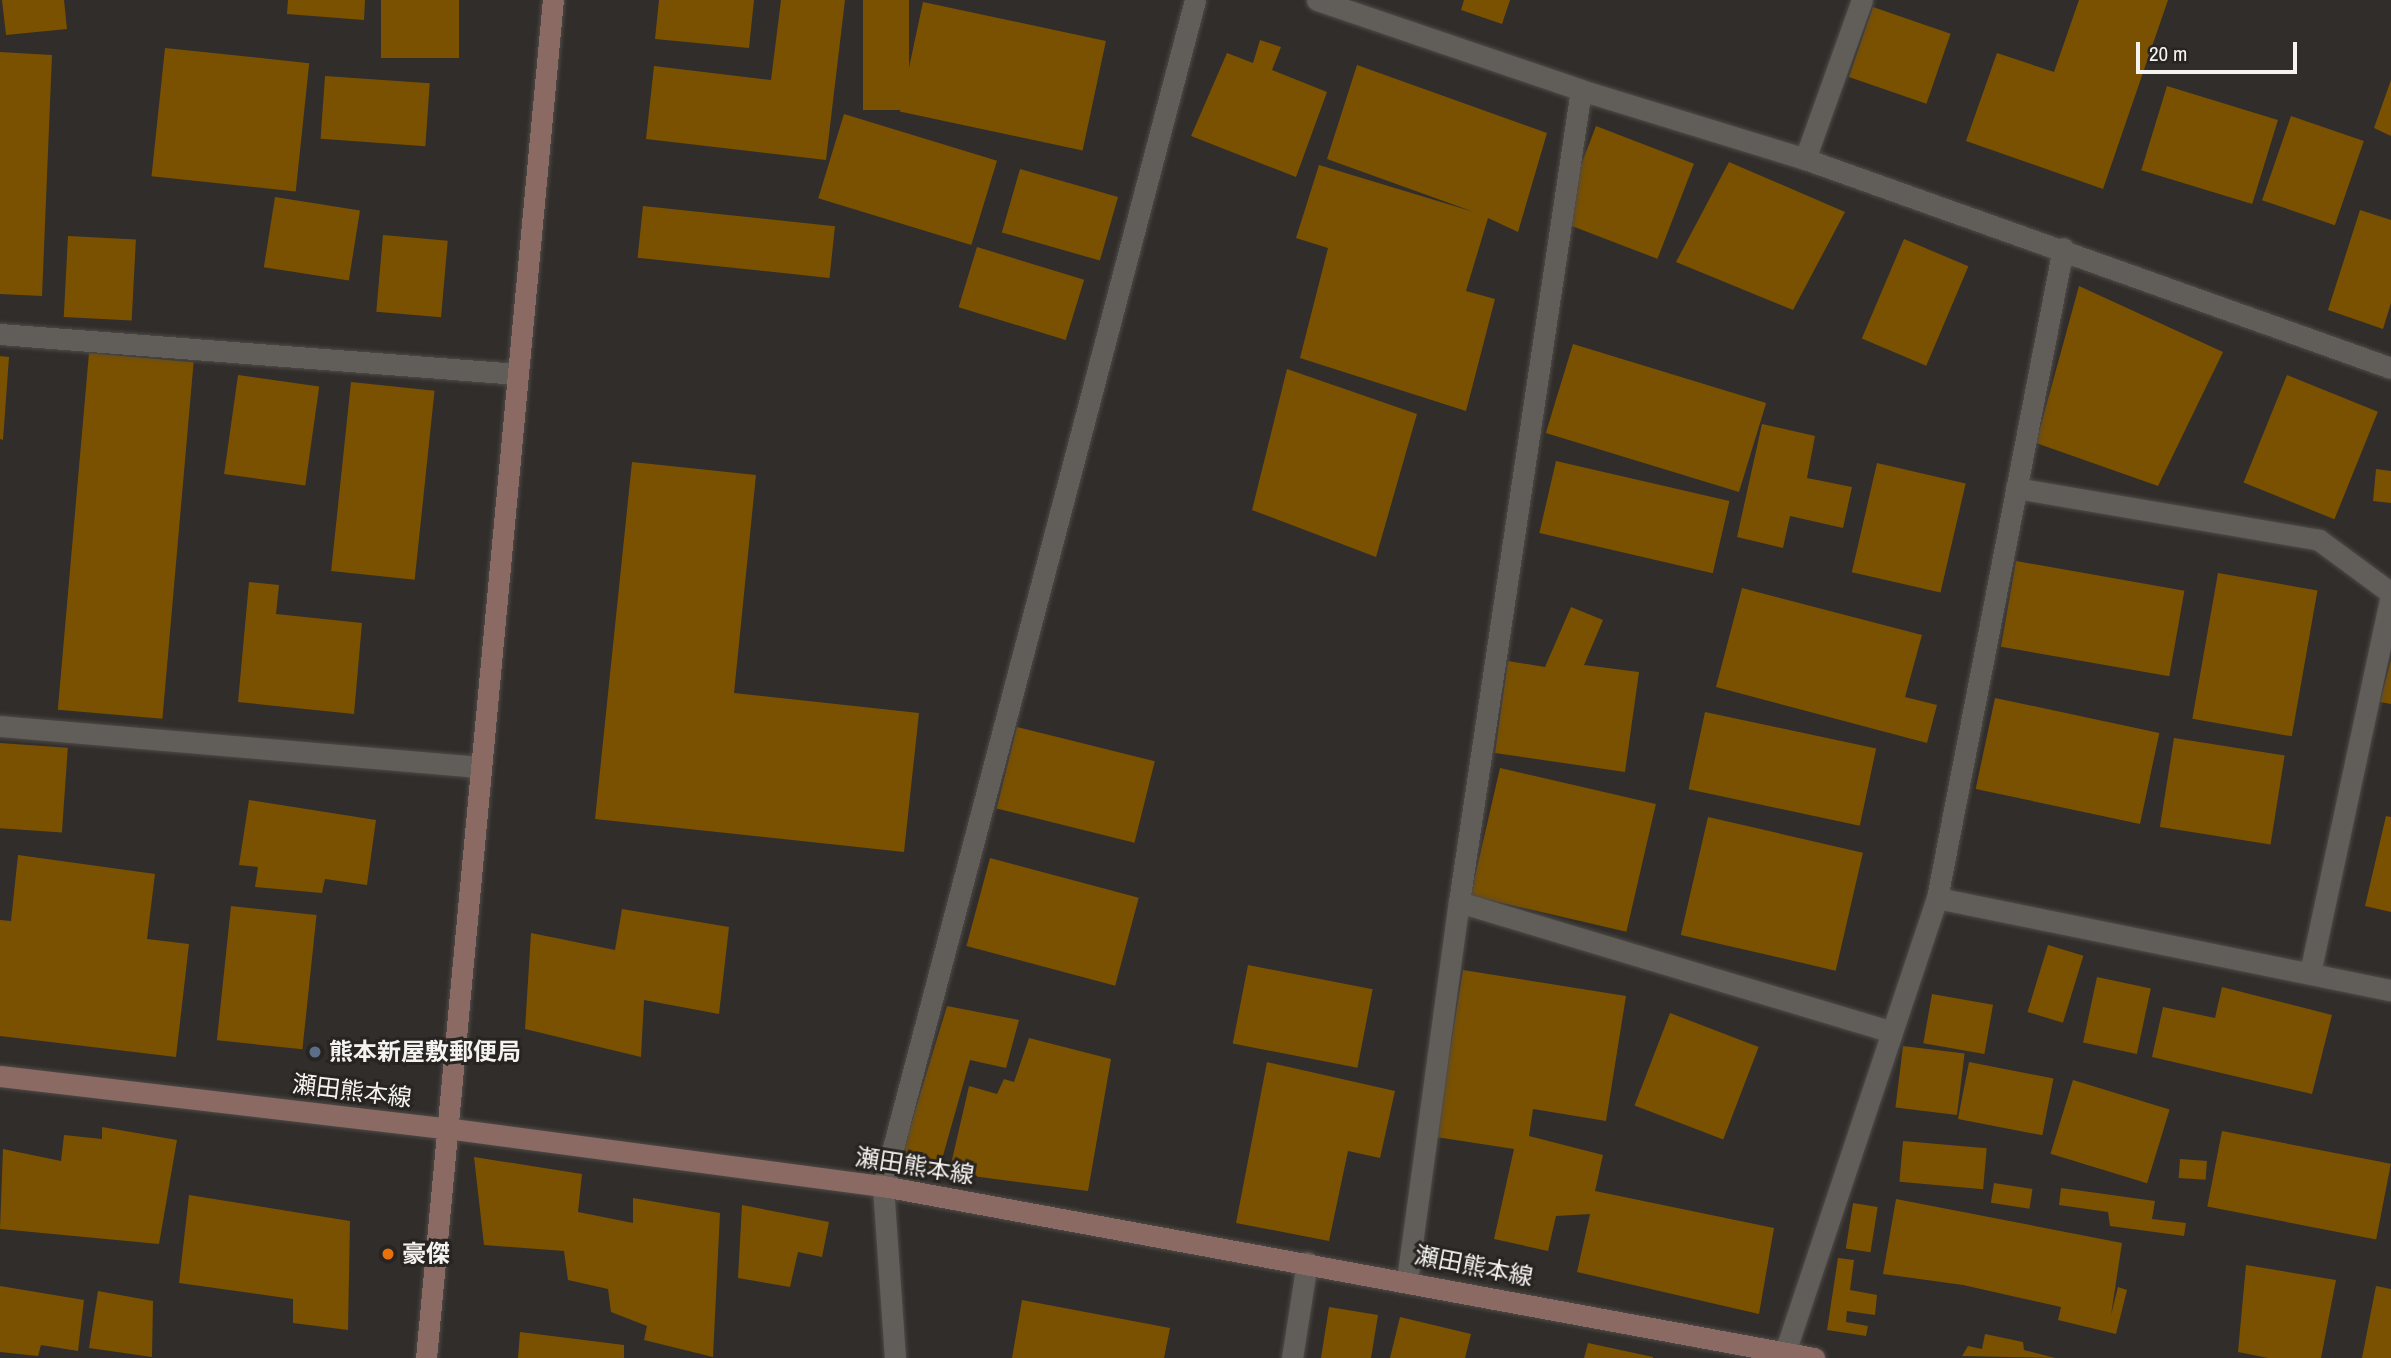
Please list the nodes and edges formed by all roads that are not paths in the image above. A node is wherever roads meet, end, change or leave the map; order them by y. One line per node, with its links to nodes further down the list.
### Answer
1 (553, 0): 10 (main road)
2 (1195, 0): 22 (street)
3 (1317, 0): 5 (street)
4 (1862, 0): 6 (street)
5 (1581, 90): 6 (street); 16 (street)
6 (1805, 159): 7 (street)
7 (2063, 248): 9 (street); 11 (street)
8 (0, 334): 10 (street)
9 (2391, 368)
10 (517, 374): 14 (main road)
11 (2016, 488): 12 (street); 15 (street)
12 (2391, 595): 17 (street)
13 (0, 726): 14 (street)
14 (480, 767): 21 (main road)
15 (1937, 898): 17 (street); 19 (street)
16 (1459, 902): 19 (street); 24 (street)
17 (2310, 973): 18 (street)
18 (2391, 990)
19 (1891, 1032): 25 (street)
20 (0, 1076): 21 (main road, 瀬田熊本線)
21 (446, 1128): 22 (main road, 瀬田熊本線); 26 (main road)
22 (883, 1186): 23 (main road, 瀬田熊本線); 27 (street)
23 (1307, 1262): 24 (main road, 瀬田熊本線); 28 (street)
24 (1407, 1280): 25 (main road, 瀬田熊本線)
25 (1783, 1355): 29 (main road, 瀬田熊本線)
26 (426, 1358)
27 (895, 1358)
28 (1292, 1358)
29 (1814, 1358)

